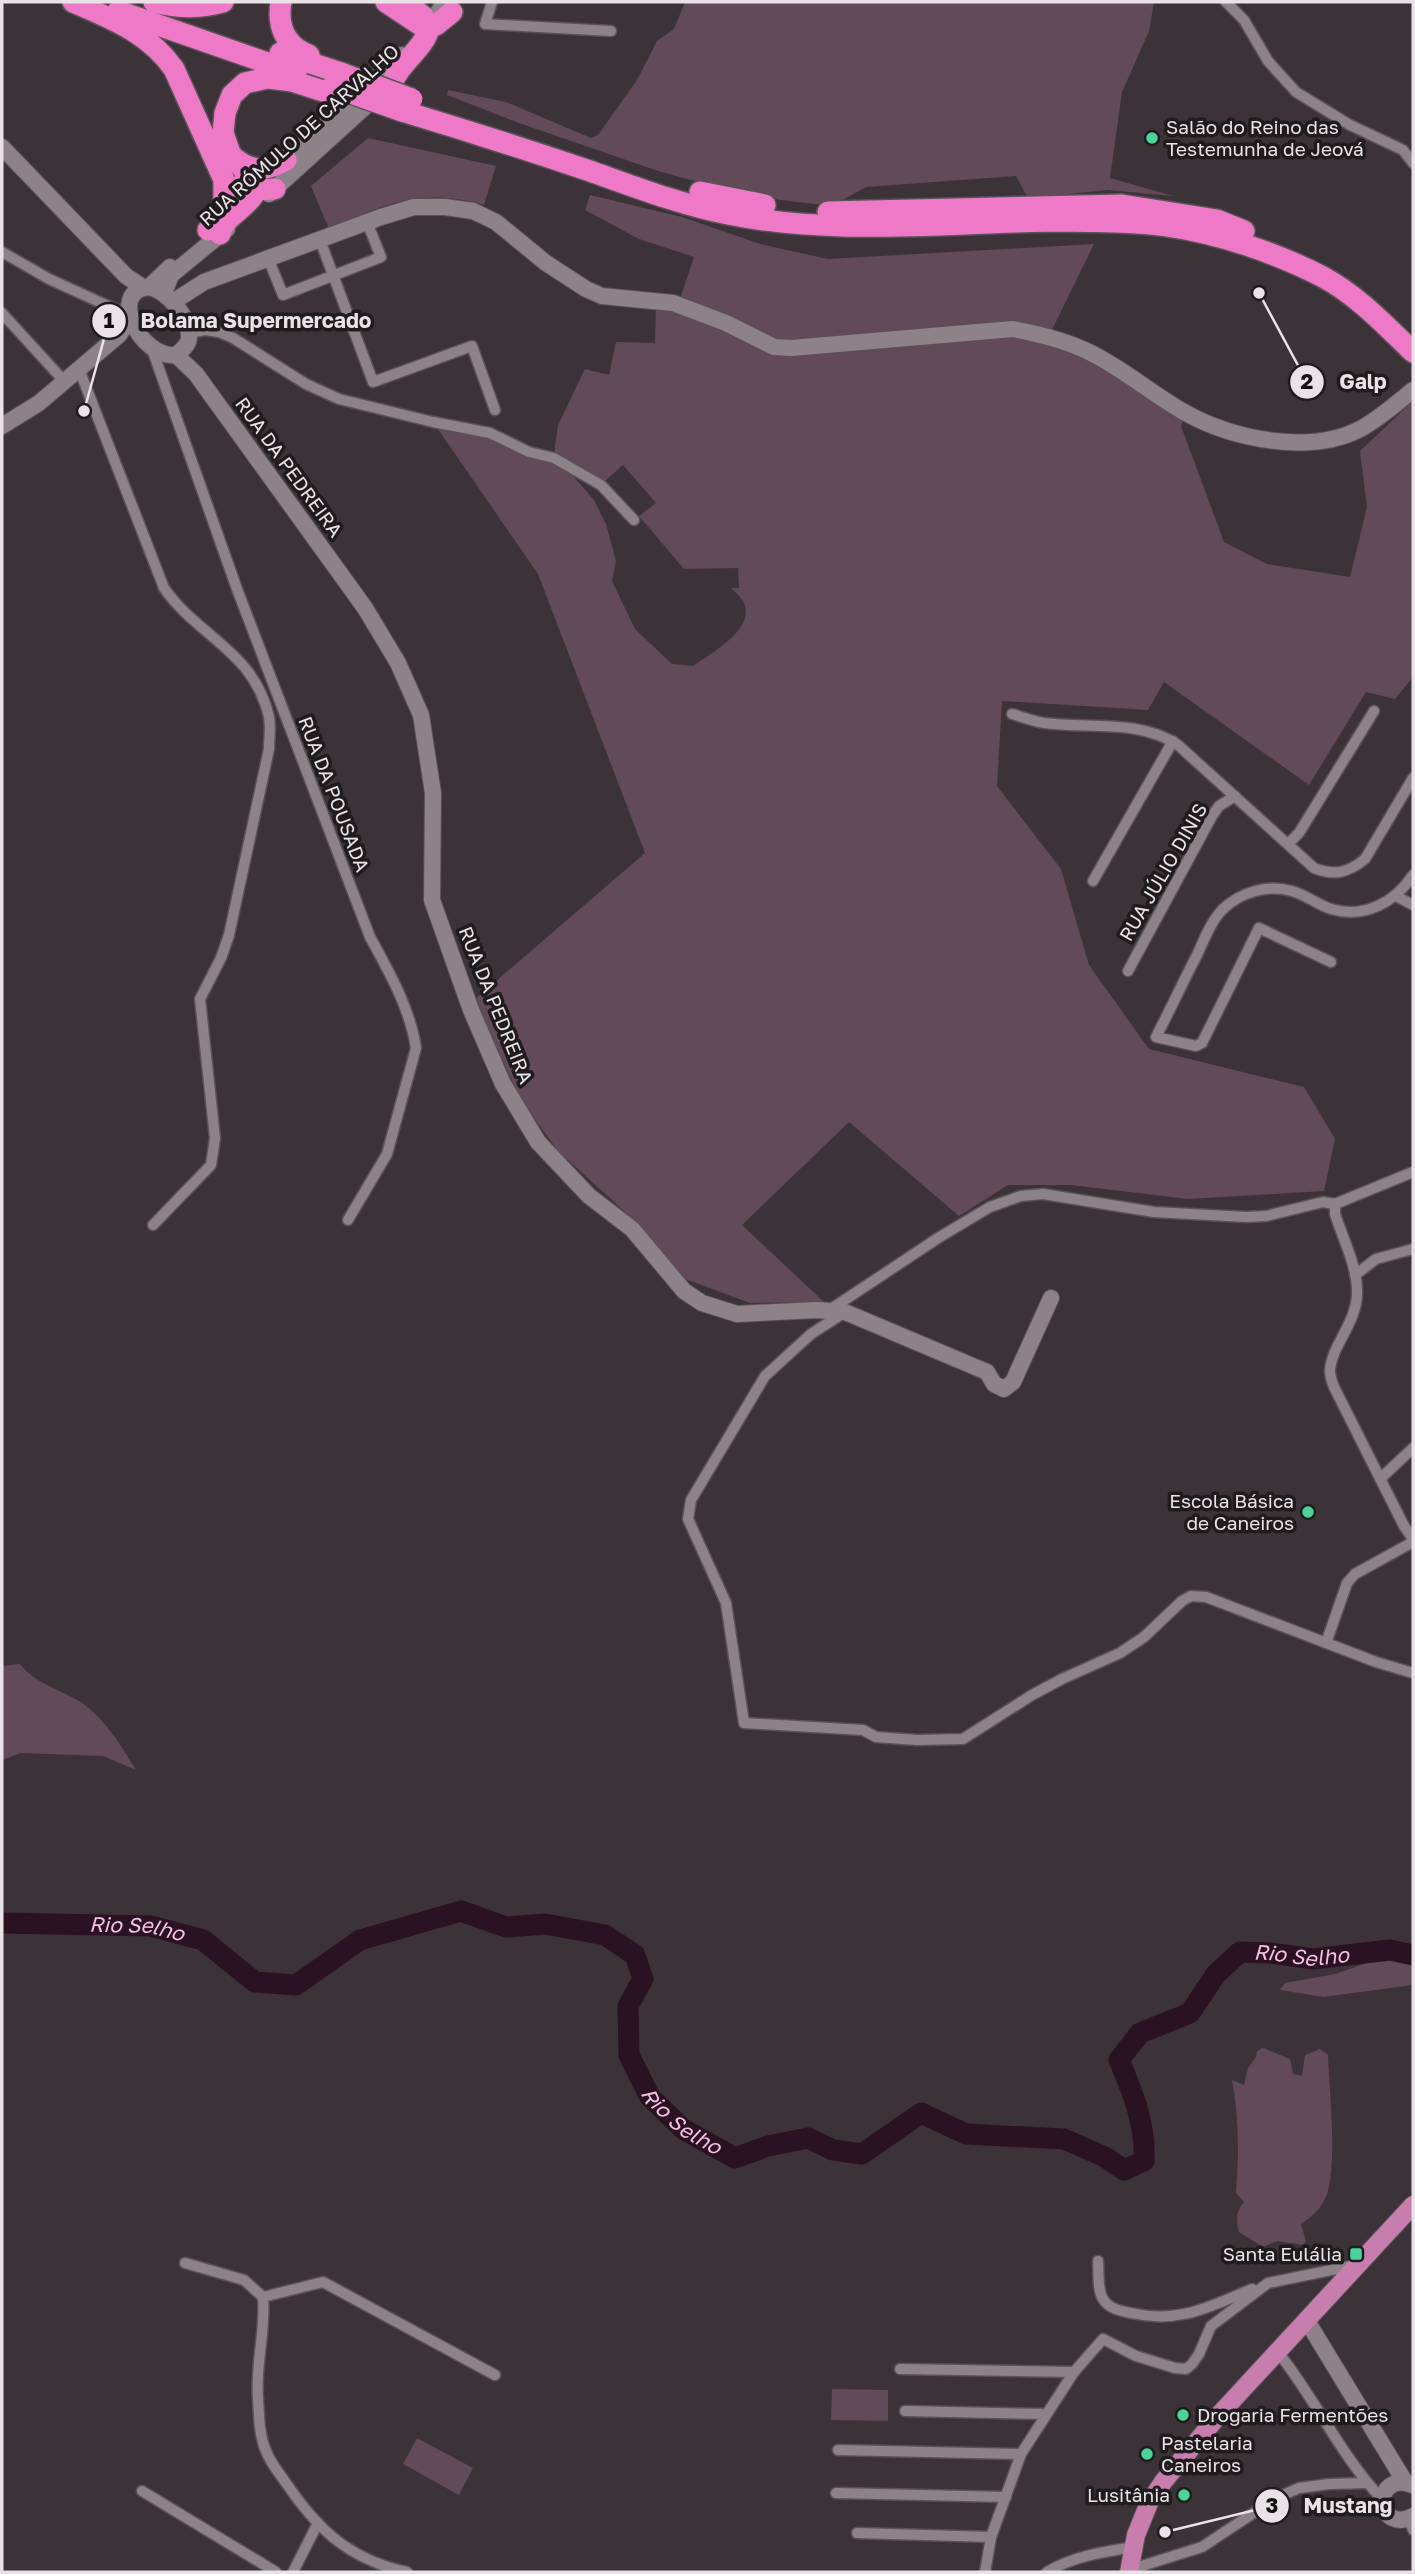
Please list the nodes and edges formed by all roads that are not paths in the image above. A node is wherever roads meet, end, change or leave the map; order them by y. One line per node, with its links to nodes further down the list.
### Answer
1 (73, 2): 17 (highway)
2 (93, 2): 14 (highway)
3 (139, 2): 4 (highway); 14 (highway)
4 (223, 2)
5 (281, 2): 14 (highway)
6 (430, 2): 9 (highway)
7 (492, 2): 12 (street)
8 (1226, 2): 20 (street)
9 (400, 3): 11 (highway); 13 (highway)
10 (452, 5): 11 (highway); 13 (street, RUA RÓMULO DE CARVALHO)
11 (428, 26): 13 (highway)
12 (611, 31)
13 (395, 70): 19 (street, RUA RÓMULO DE CARVALHO); 21 (street, RUA RÓMULO DE CARVALHO)
14 (339, 81): 15 (highway, bridge); 18 (highway)
15 (407, 105): 32 (highway); 35 (highway)
16 (2, 147): 29 (street)
17 (214, 155): 22 (highway); 24 (highway)
18 (235, 159): 19 (highway); 22 (highway)
19 (286, 160): 22 (street, RUA RÓMULO DE CARVALHO)
20 (1413, 163)
21 (275, 189): 22 (highway); 24 (street, RUA RÓMULO DE CARVALHO)
22 (253, 190): 24 (highway)
23 (367, 222): 25 (street); 28 (street); 39 (street)
24 (214, 232): 29 (street, RUA RÓMULO DE CARVALHO)
25 (320, 240): 27 (street); 28 (street)
26 (2, 252): 29 (street)
27 (268, 258): 28 (street); 29 (street)
28 (334, 276): 40 (street)
29 (146, 299): 31 (street); 33 (street); 34 (street)
30 (2, 313): 38 (street)
31 (120, 335): 33 (street); 36 (street)
32 (1413, 335)
33 (148, 344): 34 (street); 37 (street, RUA DA POUSADA)
34 (180, 348): 37 (street); 42 (street); 62 (street, RUA DA PEDREIRA)
35 (1413, 352)
36 (79, 369): 38 (street); 58 (street)
37 (160, 375): 57 (street, RUA DA POUSADA)
38 (64, 381): 41 (street)
39 (1413, 390)
40 (495, 410)
41 (2, 426)
42 (634, 520)
43 (1374, 711): 48 (street)
44 (1012, 714): 45 (street)
45 (1172, 741): 47 (street); 50 (street)
46 (1413, 778): 48 (street)
47 (1235, 796): 48 (street); 54 (street, RUA JÚLIO DINIS)
48 (1288, 844)
49 (1413, 875): 51 (street)
50 (1093, 881)
51 (1396, 896): 52 (street); 53 (street)
52 (1413, 905)
53 (1331, 962)
54 (1128, 971)
55 (1413, 1172): 56 (street)
56 (1335, 1204): 60 (street); 62 (street)
57 (348, 1220)
58 (153, 1225)
59 (1413, 1249): 60 (street)
60 (1355, 1275): 65 (street)
61 (1051, 1298): 63 (street, RUA DA PEDREIRA)
62 (828, 1311): 63 (street, RUA DA PEDREIRA)
63 (845, 1312): 67 (street)
64 (1413, 1448): 65 (street)
65 (1380, 1479): 66 (street)
66 (1413, 1541): 67 (street)
67 (1325, 1643): 68 (street)
68 (1413, 1673)
69 (1413, 2205): 72 (main road)
70 (1098, 2261): 73 (street)
71 (185, 2263): 74 (street)
72 (1358, 2264): 73 (street); 75 (main road)
73 (1268, 2283): 78 (street)
74 (263, 2297): 79 (street); 91 (street)
75 (1307, 2320): 76 (main road); 85 (street)
76 (1277, 2351): 84 (street); 94 (main road)
77 (900, 2369): 78 (street)
78 (1074, 2372): 81 (street)
79 (495, 2375)
80 (905, 2411): 81 (street)
81 (1045, 2414): 83 (street)
82 (838, 2450): 83 (street)
83 (1021, 2454): 88 (street)
84 (1367, 2483): 89 (street); 95 (street)
85 (1409, 2484): 89 (street)
86 (142, 2491): 96 (street)
87 (836, 2493): 88 (street)
88 (1006, 2497): 93 (street)
89 (1382, 2499): 90 (street)
90 (1412, 2522)
91 (318, 2523): 97 (street); 98 (street)
92 (857, 2533): 93 (street)
93 (991, 2537): 99 (street)
94 (1134, 2547): 95 (main road); 100 (street)
95 (1129, 2571)
96 (276, 2572)
97 (293, 2572)
98 (407, 2572)
99 (985, 2572)
100 (1047, 2572)

